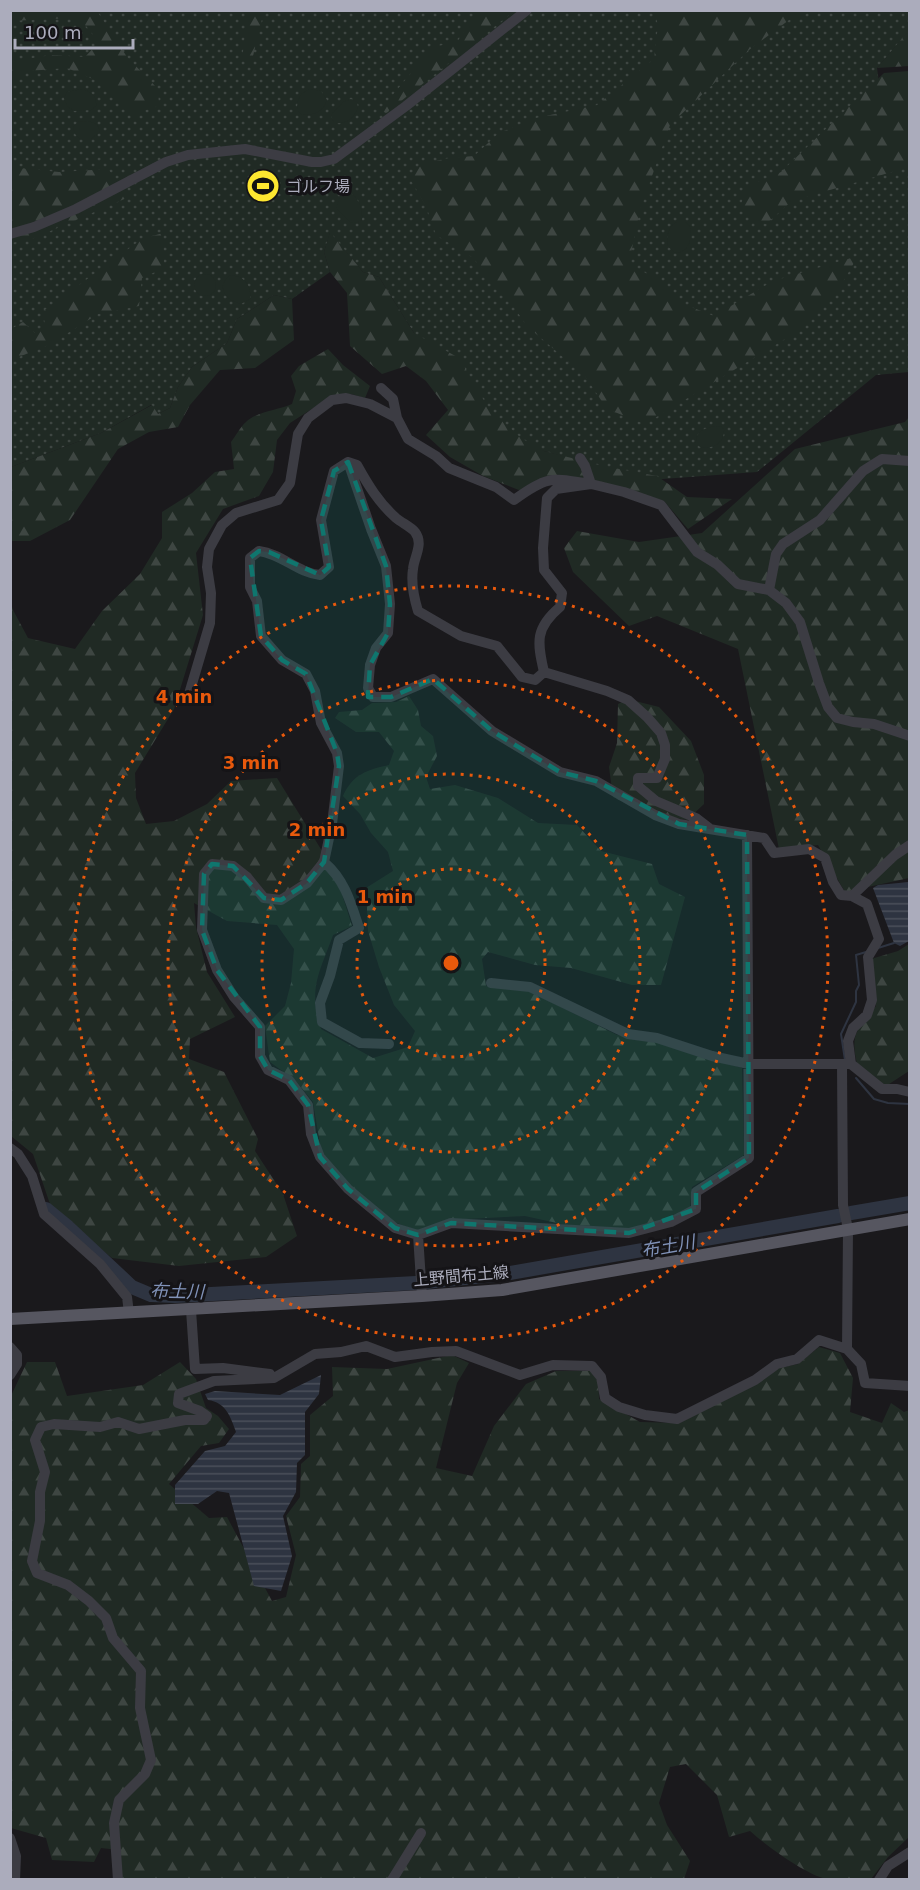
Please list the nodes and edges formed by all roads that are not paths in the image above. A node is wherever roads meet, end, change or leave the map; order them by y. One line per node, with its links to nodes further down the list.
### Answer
1 (527, 10): 2 (street)
2 (10, 234)
3 (381, 388): 4 (street)
4 (397, 418): 8 (street); 11 (street)
5 (580, 458): 8 (street)
6 (909, 461): 9 (street)
7 (348, 462): 10 (street); 13 (street); 16 (street)
8 (591, 484): 9 (street); 10 (street)
9 (769, 590): 12 (street)
10 (544, 672): 13 (street)
11 (189, 694)
12 (909, 736)
13 (712, 830): 14 (street)
14 (747, 836): 17 (street); 20 (street)
15 (909, 845): 17 (street)
16 (324, 862): 19 (street); 26 (street)
17 (852, 896): 21 (street)
18 (490, 983): 20 (street)
19 (389, 1044)
20 (749, 1064): 21 (street); 26 (street)
21 (846, 1064): 22 (street); 25 (street)
22 (909, 1092)
23 (10, 1148): 29 (street)
24 (909, 1219): 25 (main road, 上野間布土線)
25 (848, 1229): 27 (main road, 上野間布土線); 32 (street)
26 (418, 1235): 27 (street)
27 (422, 1296): 28 (main road, 上野間布土線)
28 (191, 1310): 29 (main road, 上野間布土線); 33 (street)
29 (129, 1313): 30 (main road, 上野間布土線)
30 (10, 1319)
31 (10, 1347): 34 (street)
32 (846, 1349): 33 (street); 35 (street)
33 (285, 1371): 40 (street)
34 (10, 1375)
35 (909, 1386)
36 (421, 1833): 41 (street)
37 (10, 1839): 39 (street)
38 (909, 1852): 42 (street)
39 (15, 1880)
40 (118, 1880)
41 (392, 1880)
42 (879, 1880)

